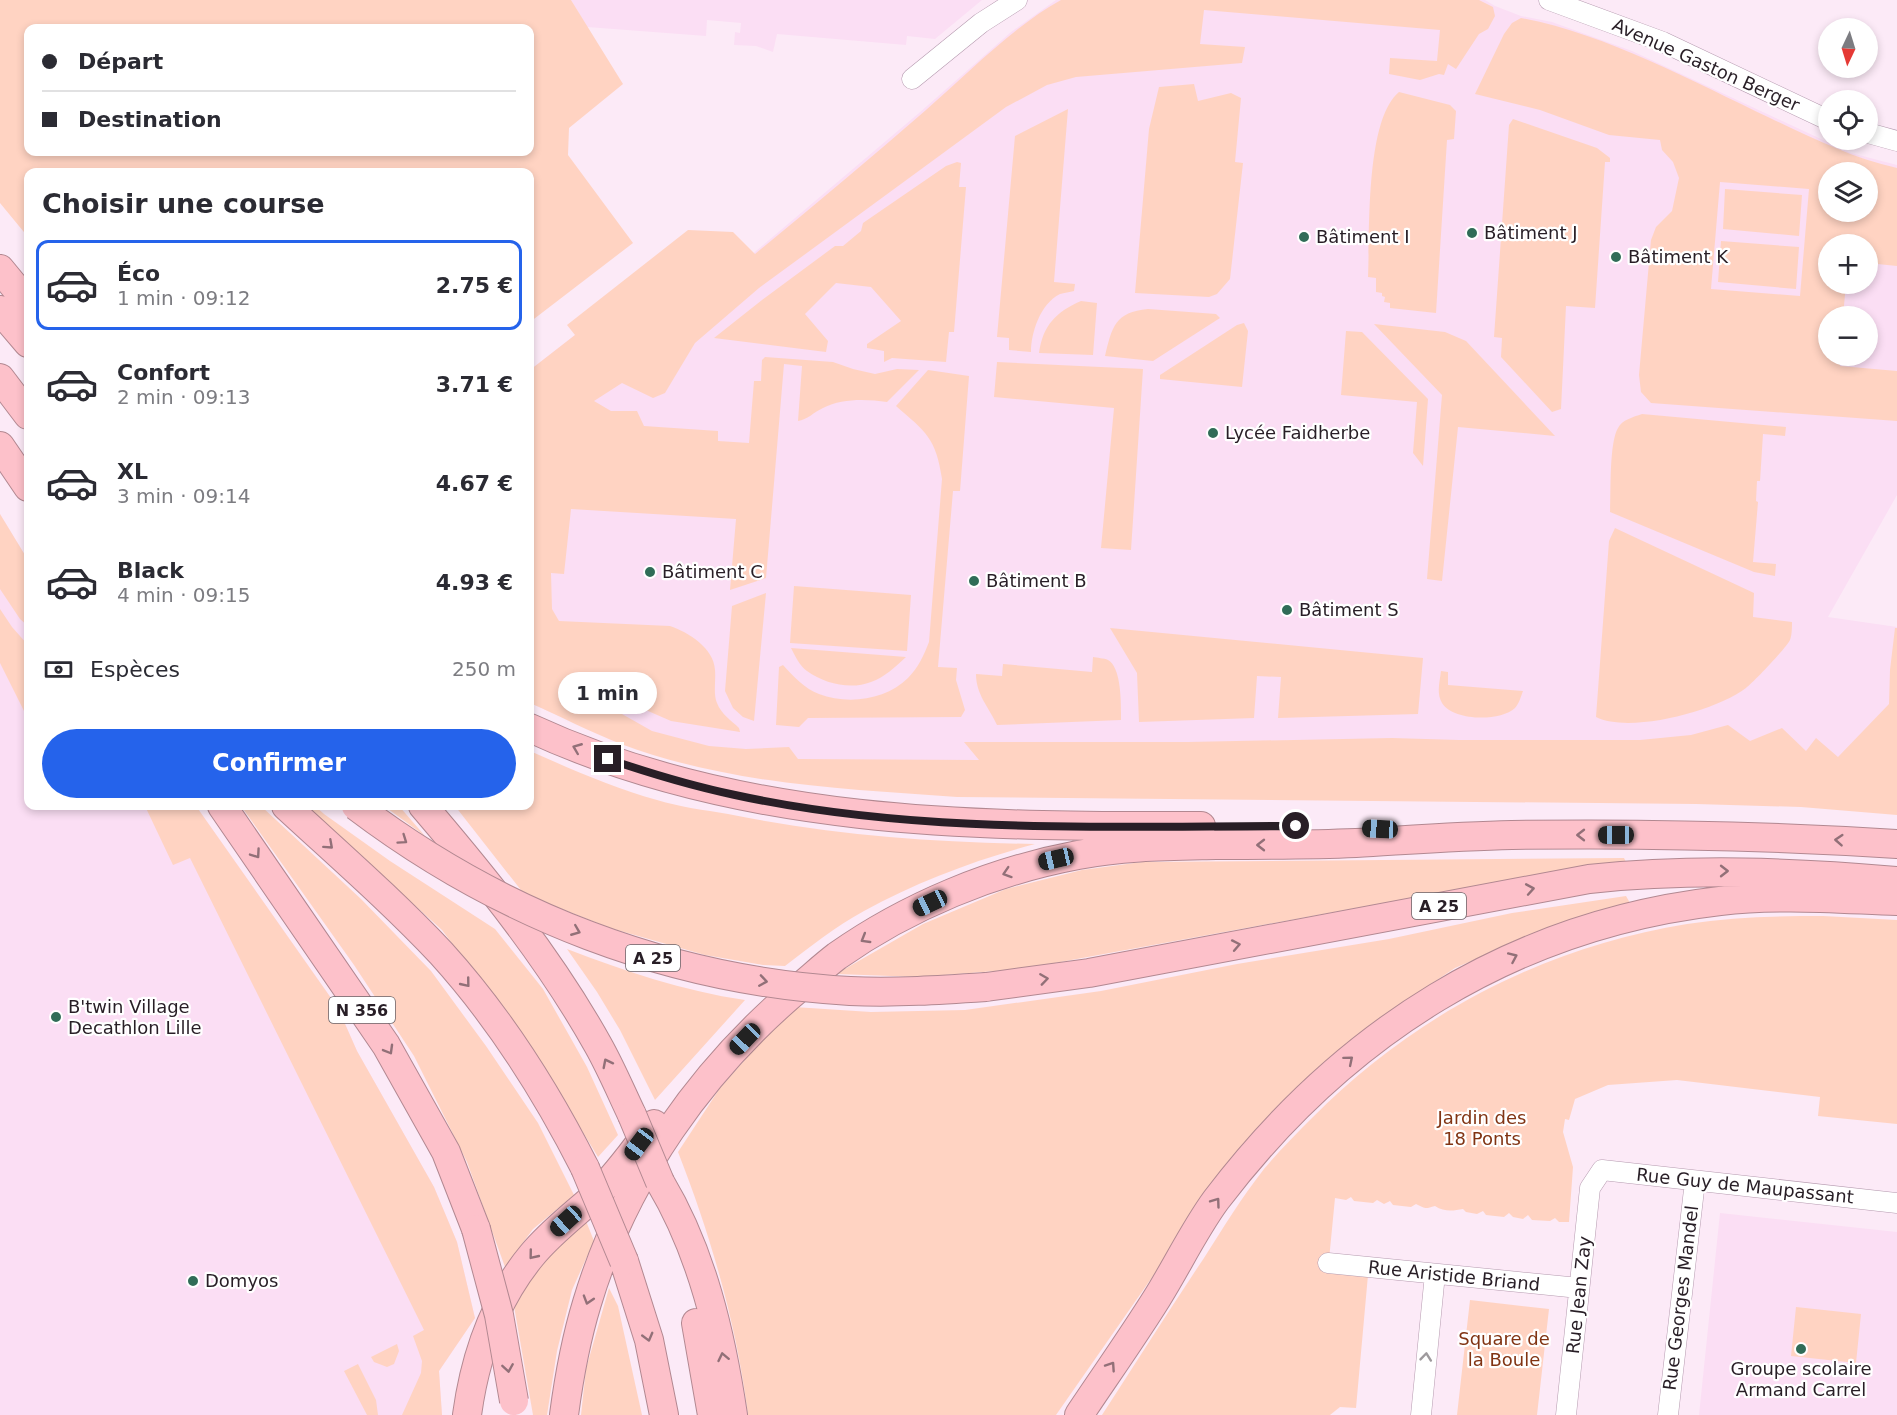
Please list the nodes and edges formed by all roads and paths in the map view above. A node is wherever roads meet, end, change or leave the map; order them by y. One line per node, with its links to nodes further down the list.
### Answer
1 (1017, 0): 3 (street)
2 (1549, 0): 4 (street, Avenue Gaston Berger)
3 (912, 79)
4 (1818, 115)
5 (1878, 136): 6 (street)
6 (1897, 141)
7 (0, 270): 8 (highway)
8 (24, 298)
9 (0, 310): 10 (highway)
10 (24, 338)
11 (0, 378): 12 (highway)
12 (24, 410)
13 (0, 446): 14 (highway)
14 (24, 481)
15 (534, 730): 20 (highway, one-way to 15)
16 (225, 810): 32 (highway, N 356, one-way to 32, bridge)
17 (290, 810): 35 (highway, one-way to 35, bridge)
18 (362, 810): 22 (highway, A 25, one-way to 22, bridge)
19 (426, 810): 27 (highway, one-way to 19, bridge)
20 (1509, 835): 21 (highway, one-way to 20); 24 (highway, one-way to 24)
21 (1897, 844)
22 (1897, 881)
23 (1897, 901): 38 (highway, one-way to 23)
24 (718, 1067): 33 (highway, one-way to 33); 34 (highway, one-way to 34)
25 (1597, 1176): 26 (street, Rue Guy de Maupassant); 31 (street, Rue Jean Zay)
26 (1695, 1181): 28 (street, Rue Guy de Maupassant); 41 (street, Rue Georges Mandel)
27 (660, 1182): 36 (highway); 37 (highway, one-way to 27)
28 (1897, 1203)
29 (1328, 1263): 30 (street, Rue Aristide Briand)
30 (1435, 1274): 31 (street, Rue Aristide Briand); 39 (street, one-way to 30)
31 (1580, 1288): 40 (street, Rue Jean Zay)
32 (514, 1410)
33 (467, 1415)
34 (564, 1415)
35 (664, 1415)
36 (712, 1415)
37 (733, 1415)
38 (1079, 1415)
39 (1420, 1415)
40 (1566, 1415)
41 (1668, 1415)

